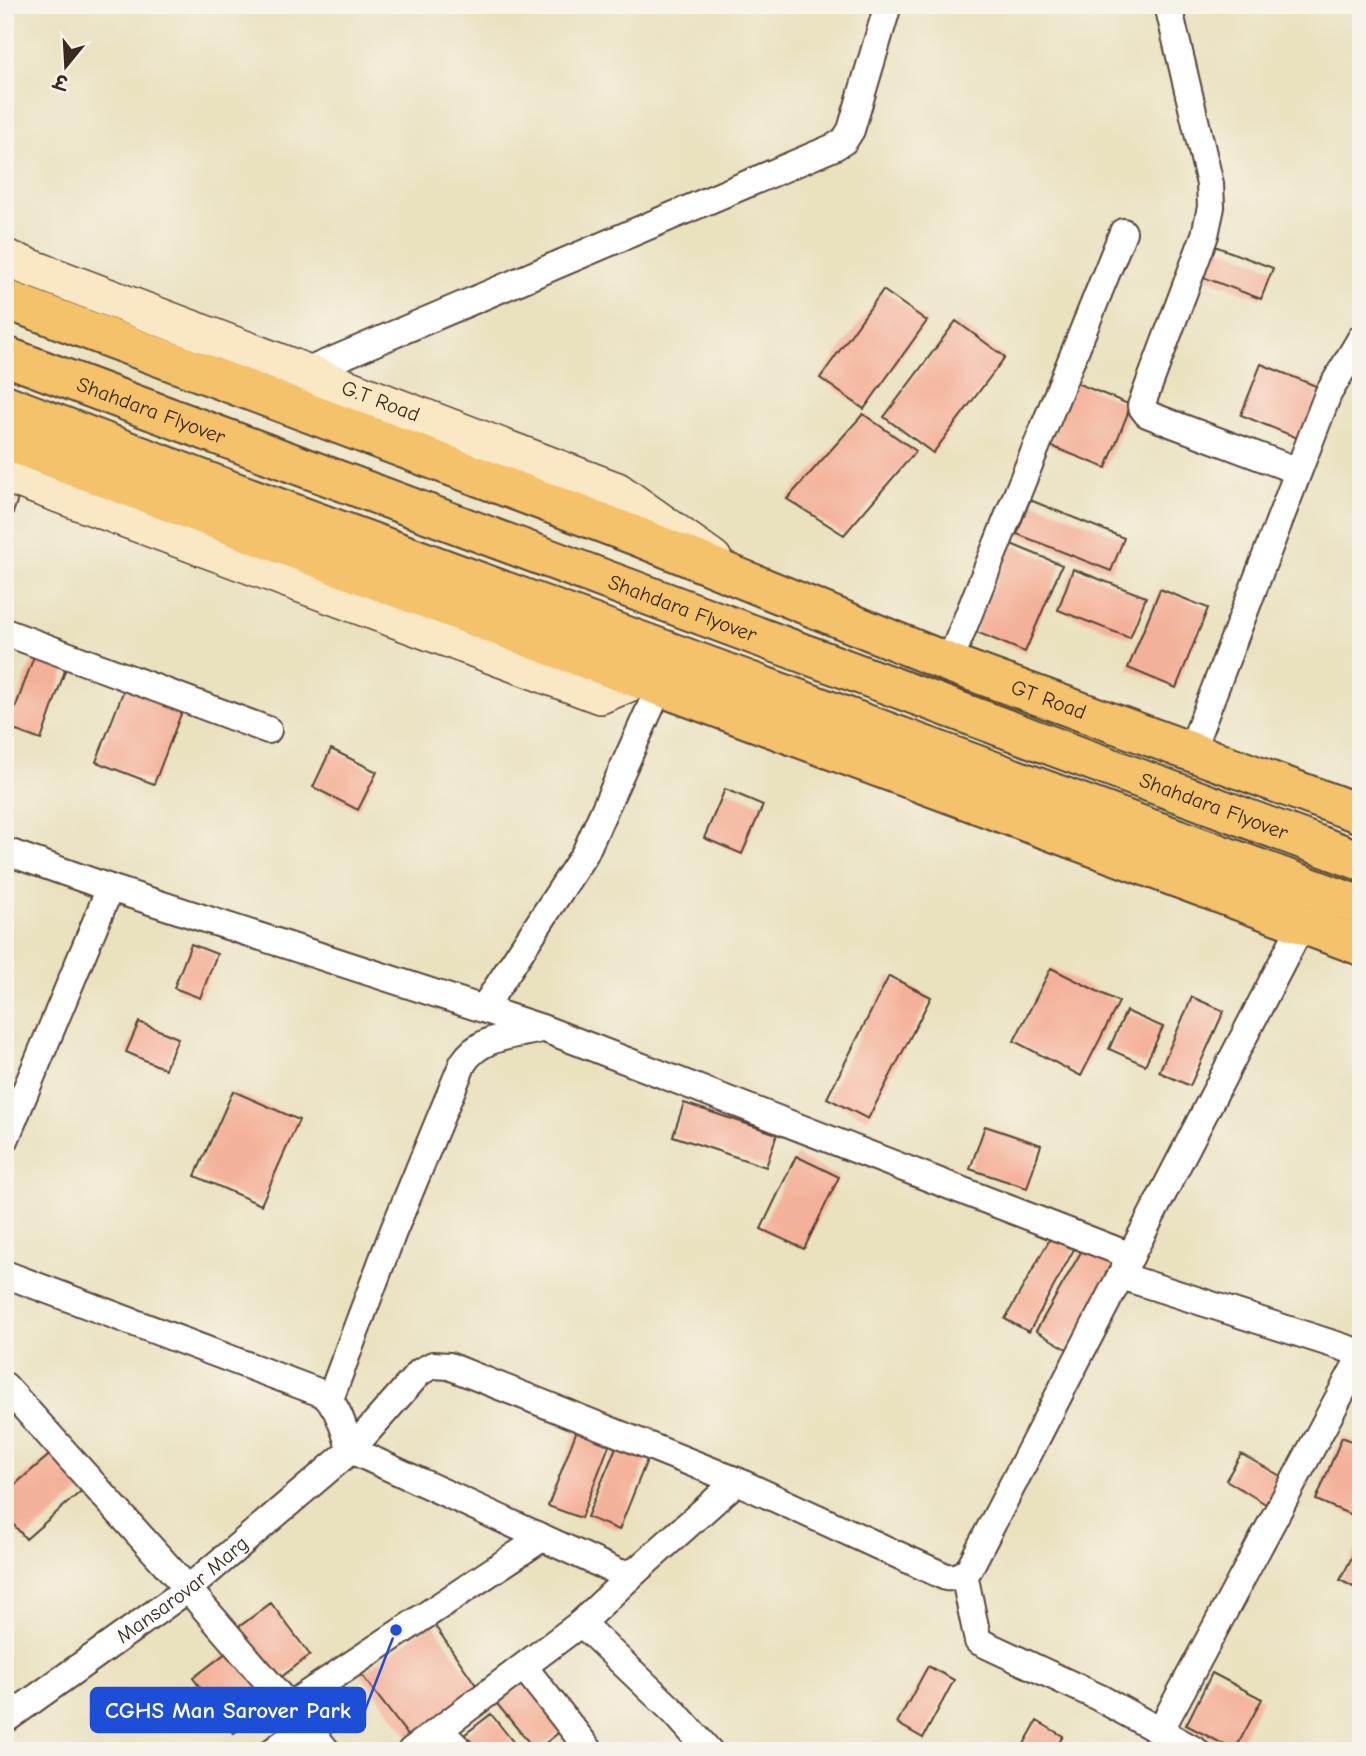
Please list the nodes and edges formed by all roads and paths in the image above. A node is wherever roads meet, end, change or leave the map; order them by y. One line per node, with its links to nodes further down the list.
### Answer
1 (888, 5): 8 (street)
2 (1168, 5): 11 (street)
3 (1123, 232): 15 (street)
4 (5, 258): 8 (main road, G.T Road)
5 (5, 299): 13 (main road)
6 (1361, 338): 11 (street)
7 (5, 356): 21 (main road, Shahdara Flyover)
8 (303, 373): 13 (main road, G.T Road)
9 (5, 404): 23 (main road, Shahdara Flyover)
10 (5, 440): 16 (main road)
11 (1298, 471): 18 (street)
12 (5, 474): 16 (main road)
13 (739, 577): 15 (main road, GT Road)
14 (5, 632): 17 (street)
15 (949, 663): 18 (main road, GT Road)
16 (651, 682): 24 (main road); 26 (street)
17 (268, 730)
18 (1191, 751): 19 (main road, GT Road)
19 (1361, 814)
20 (5, 851): 22 (street)
21 (1361, 861)
22 (110, 888): 26 (street); 28 (street)
23 (1361, 906)
24 (1302, 924): 25 (main road); 29 (street)
25 (1361, 946)
26 (483, 1009): 27 (street)
27 (542, 1028): 29 (street); 33 (street)
28 (5, 1140)
29 (1126, 1266): 31 (street); 38 (street)
30 (5, 1274): 33 (street)
31 (1361, 1355): 46 (street)
32 (5, 1387): 39 (street)
33 (330, 1399): 34 (street)
34 (351, 1450): 35 (street, Mansarovar Marg); 36 (street); 39 (street, Mansarovar Marg)
35 (737, 1481): 37 (street); 38 (street, Mansarovar Marg)
36 (542, 1538): 37 (street); 42 (street)
37 (636, 1571): 40 (street)
38 (964, 1574): 46 (street)
39 (188, 1589): 42 (street); 43 (street, Mansarovar Marg)
40 (581, 1623): 41 (street); 52 (street)
41 (524, 1667): 45 (street); 51 (street)
42 (289, 1706): 44 (street)
43 (5, 1720)
44 (306, 1726): 47 (street); 48 (street)
45 (440, 1731): 49 (street); 50 (street)
46 (1160, 1731): 53 (street)
47 (273, 1751)
48 (327, 1751)
49 (411, 1751)
50 (461, 1751)
51 (590, 1751)
52 (709, 1751)
53 (1196, 1751)

